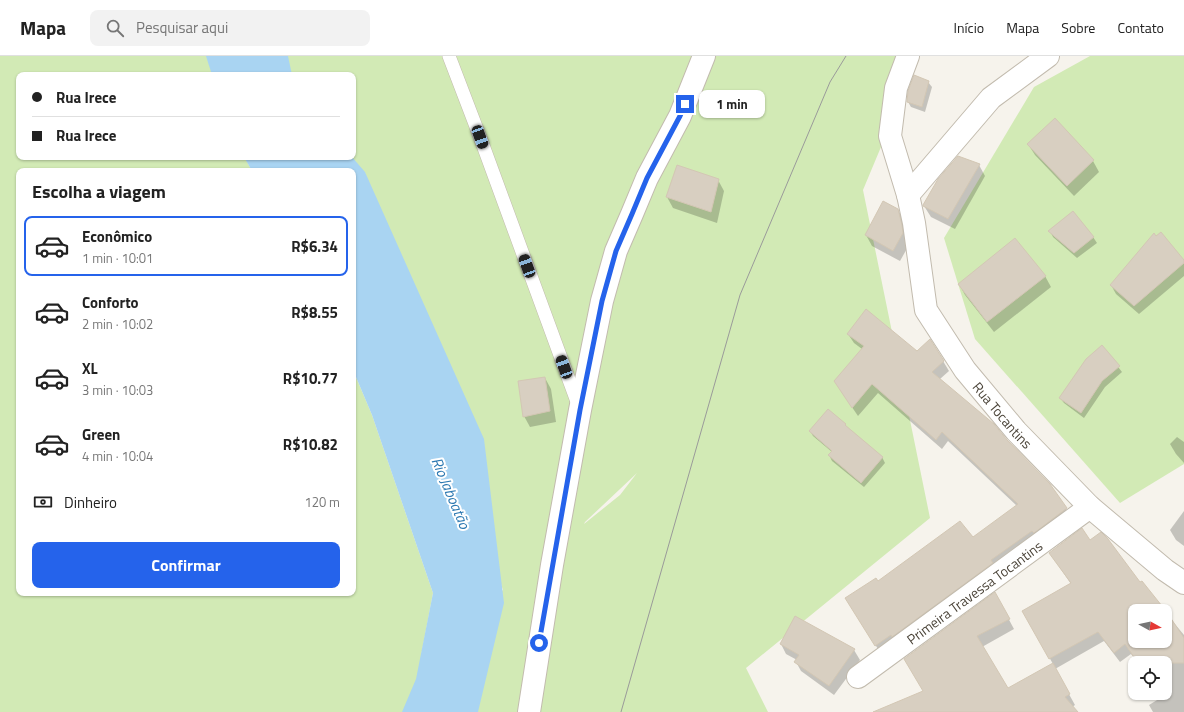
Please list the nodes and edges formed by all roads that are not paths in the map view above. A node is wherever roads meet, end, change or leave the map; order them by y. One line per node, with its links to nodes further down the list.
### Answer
1 (449, 56): 6 (lane)
2 (704, 56): 6 (street)
3 (908, 56): 5 (street, Rua Tocantins)
4 (1048, 56): 5 (street)
5 (908, 195): 7 (street, Rua Tocantins)
6 (580, 410): 10 (street)
7 (1090, 507): 8 (street, Rua Tocantins); 9 (street, Primeira Travessa Tocantins)
8 (1184, 583)
9 (858, 677)
10 (529, 712)

